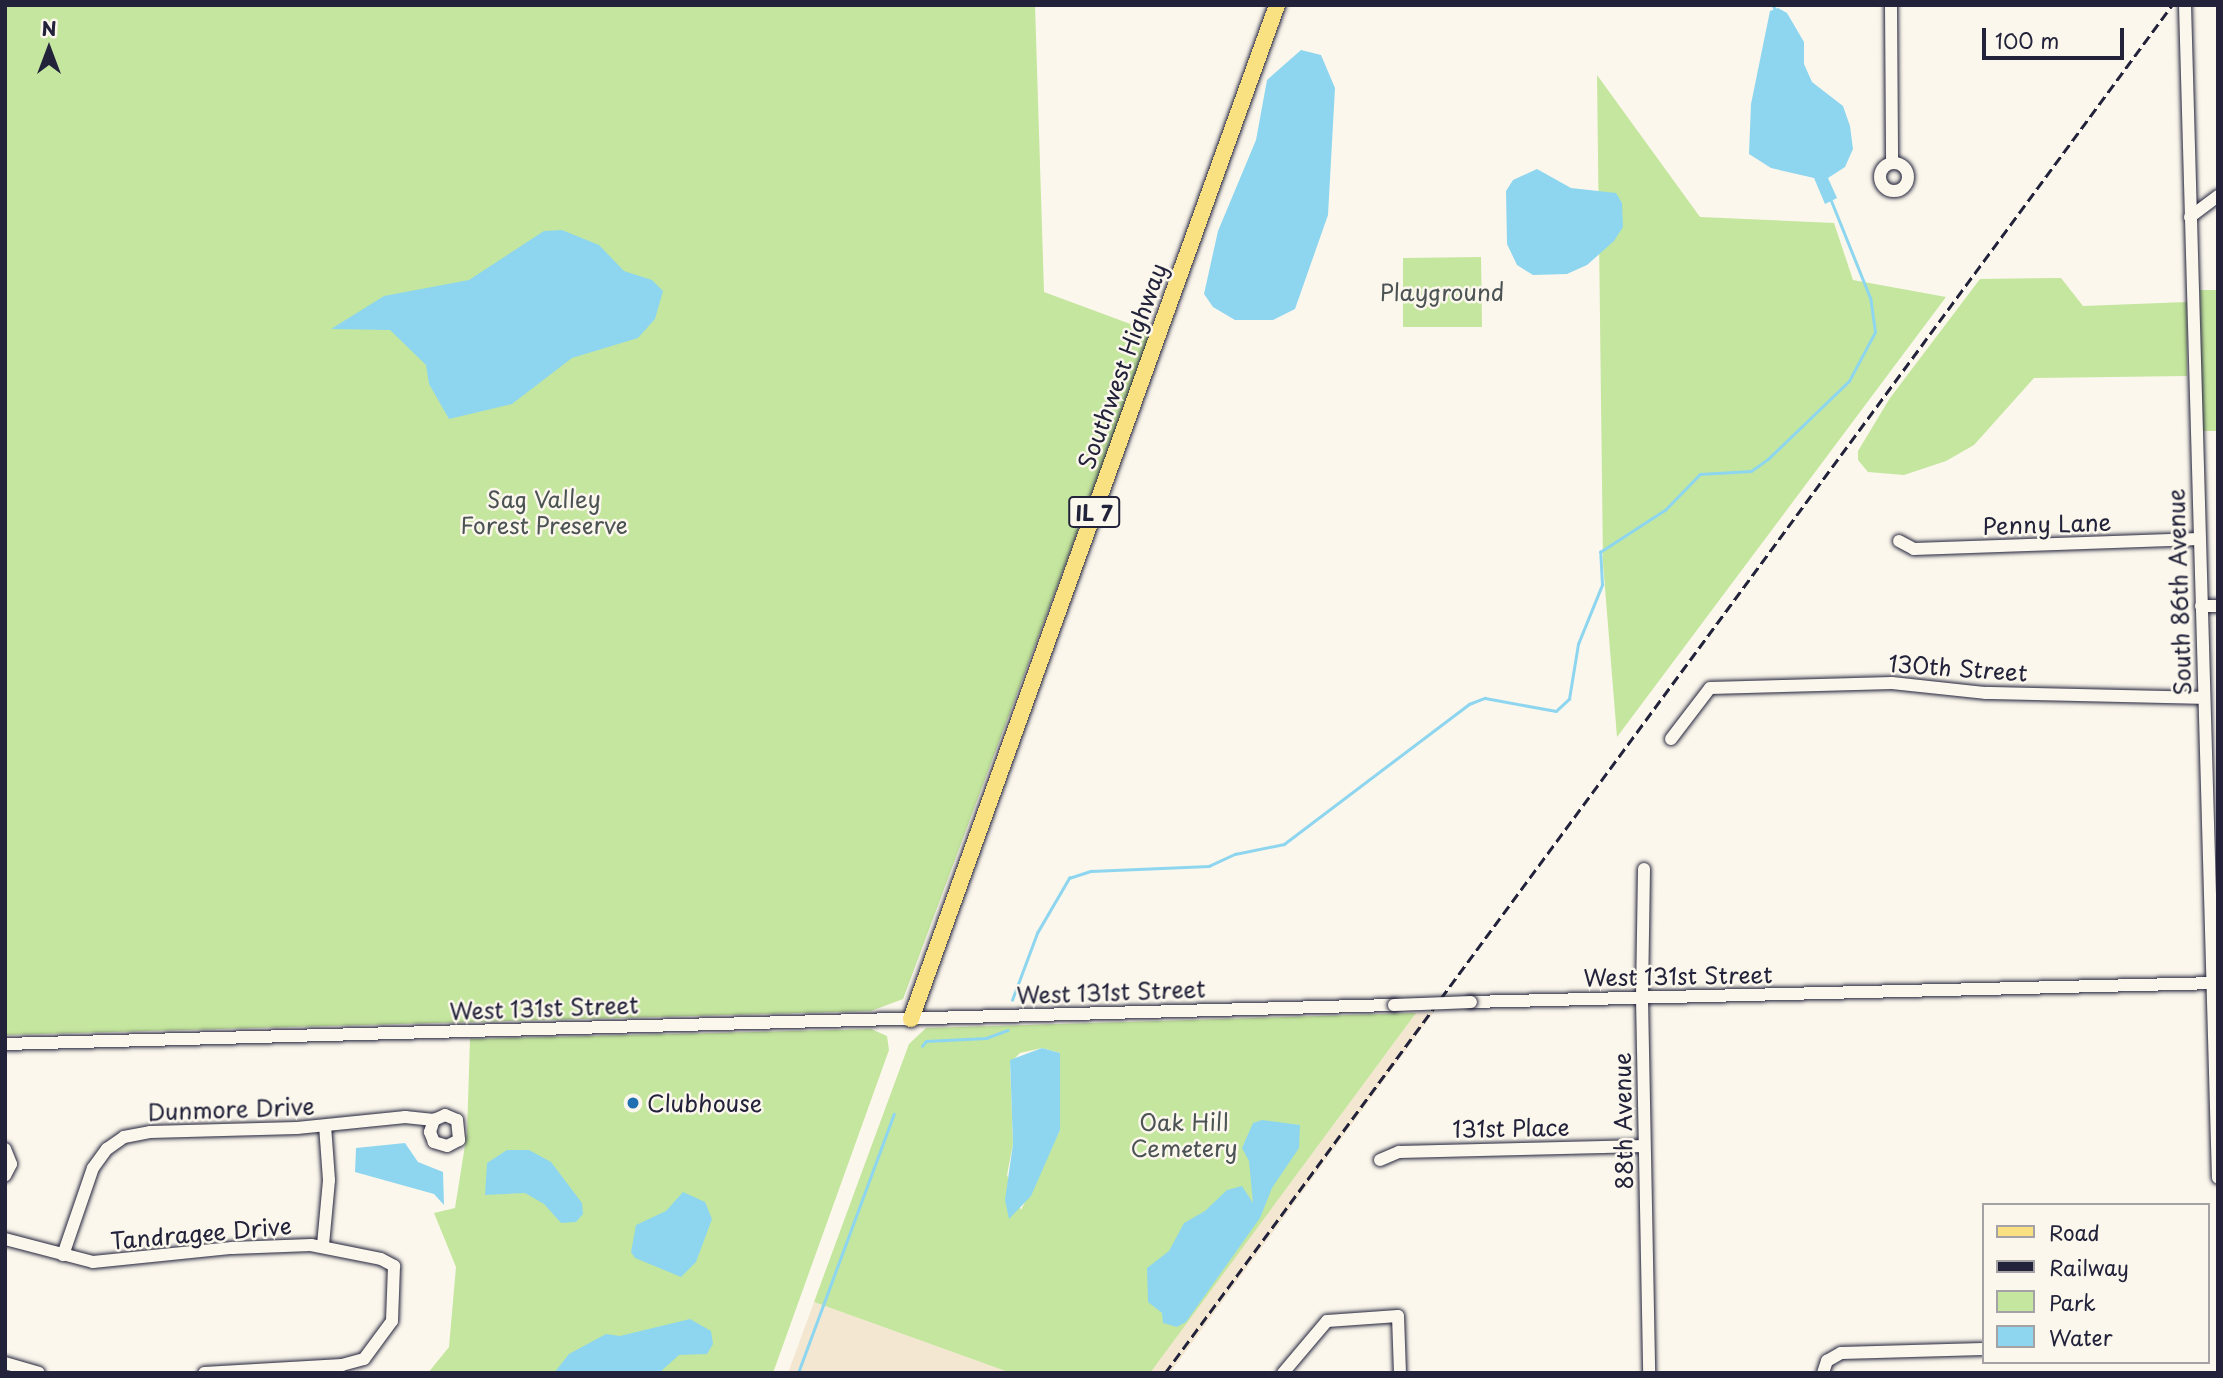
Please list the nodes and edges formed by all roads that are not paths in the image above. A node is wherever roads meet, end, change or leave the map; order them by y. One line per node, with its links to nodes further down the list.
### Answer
1 (1277, 5): 16 (main road, Southwest Highway / IL 7)
2 (1891, 5): 4 (street)
3 (2185, 5): 6 (street, South 86th Avenue)
4 (1892, 163)
5 (2218, 196): 6 (street)
6 (2190, 217): 7 (street, South 86th Avenue)
7 (2199, 539): 8 (street, Penny Lane); 9 (street, South 86th Avenue)
8 (1899, 541)
9 (2201, 606): 10 (street); 11 (street, South 86th Avenue)
10 (2218, 606)
11 (2203, 698): 12 (street, 130th Street); 14 (street, South 86th Avenue)
12 (1671, 739)
13 (1644, 869): 15 (street, 88th Avenue)
14 (2214, 983): 15 (street, West 131st Street); 24 (street, South 86th Avenue)
15 (1642, 998): 16 (street, West 131st Street, bridge); 20 (street, 88th Avenue)
16 (911, 1019): 17 (street, West 131st Street)
17 (5, 1044)
18 (434, 1119): 19 (street, Dunmore Drive)
19 (325, 1126): 26 (street); 27 (street, Dunmore Drive)
20 (1644, 1146): 22 (street, 131st Place); 34 (street, 88th Avenue)
21 (5, 1149): 23 (street)
22 (1380, 1160)
23 (5, 1176)
24 (2218, 1178)
25 (5, 1239): 27 (street, Tandragee Drive)
26 (323, 1245): 27 (street, Tandragee Drive); 31 (street, Tandragee Drive)
27 (63, 1255)
28 (1982, 1349): 35 (street)
29 (5, 1363): 30 (street)
30 (39, 1373)
31 (204, 1373)
32 (1283, 1373): 33 (street)
33 (1400, 1373)
34 (1649, 1373)
35 (1823, 1373)

